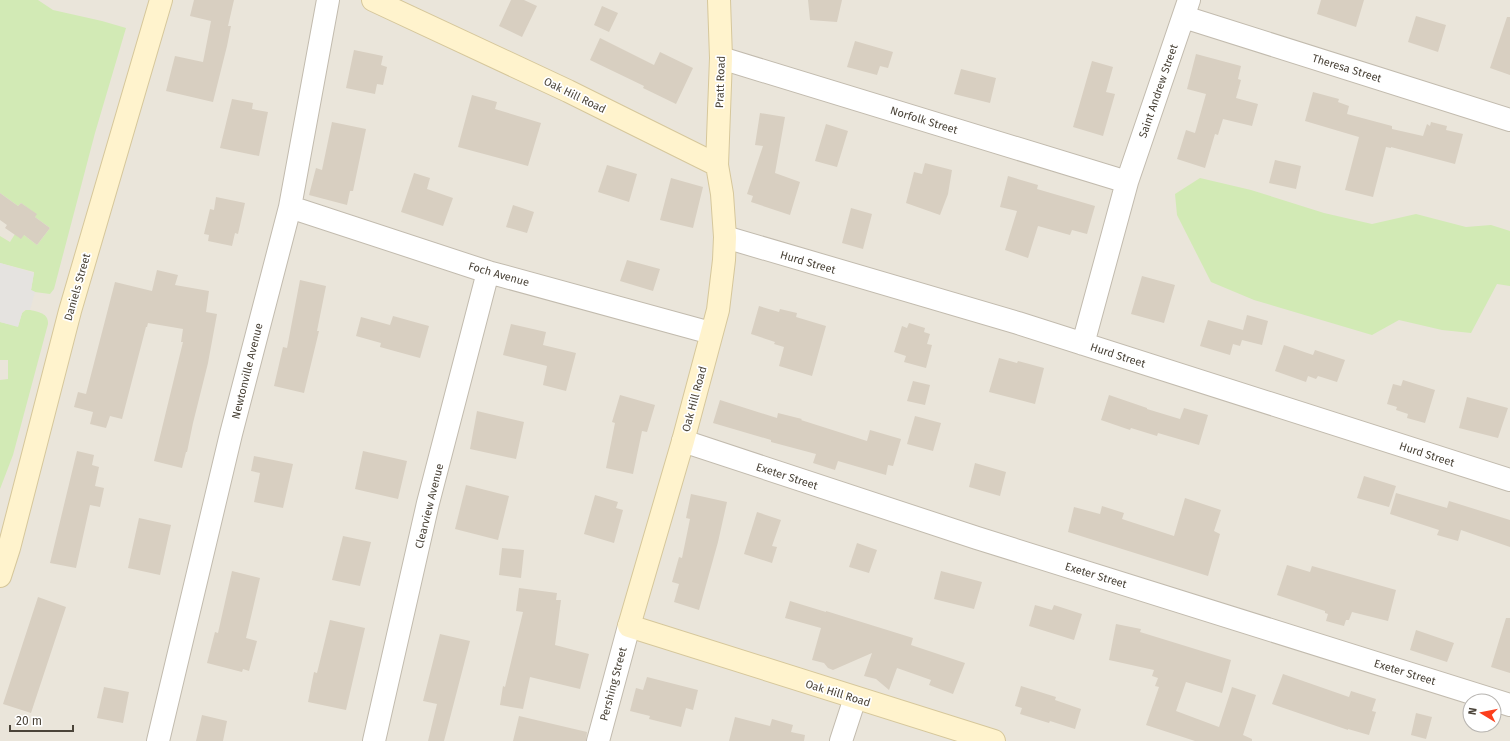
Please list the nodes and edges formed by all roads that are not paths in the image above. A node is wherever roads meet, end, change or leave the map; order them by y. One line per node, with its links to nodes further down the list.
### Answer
1 (160, 0): 17 (street, Daniels Street)
2 (328, 0): 10 (street, Newtonville Avenue)
3 (373, 0): 8 (street, Oak Hill Road)
4 (719, 0): 6 (street, Pratt Road)
5 (1187, 9): 7 (street, Theresa Street); 9 (street, Saint Andrew Street)
6 (722, 58): 8 (street, Pratt Road); 9 (street, Norfolk Street)
7 (1510, 120)
8 (717, 165): 11 (street, Oak Hill Road)
9 (1127, 182): 14 (street, Saint Andrew Street)
10 (290, 207): 12 (street, Foch Avenue); 21 (street, Newtonville Avenue)
11 (725, 237): 13 (street, Oak Hill Road); 14 (street, Hurd Street)
12 (488, 272): 13 (street, Foch Avenue); 22 (street, Clearview Avenue)
13 (712, 333): 15 (street, Oak Hill Road)
14 (1083, 344): 16 (street, Hurd Street)
15 (682, 441): 18 (street, Oak Hill Road); 20 (street, Exeter Street)
16 (1510, 480)
17 (0, 576)
18 (629, 626): 19 (street, Oak Hill Road); 23 (street, Pershing Street)
19 (855, 698): 24 (street); 25 (street, Oak Hill Road)
20 (1510, 705)
21 (158, 741)
22 (374, 741)
23 (598, 741)
24 (841, 741)
25 (994, 741)

